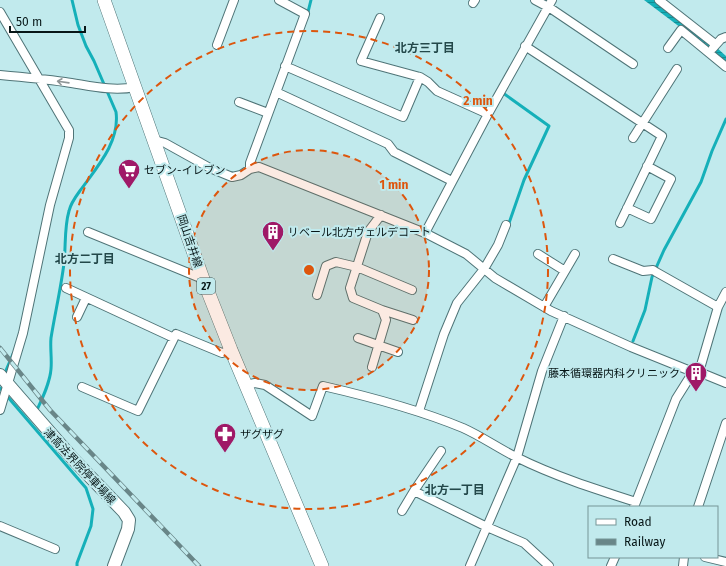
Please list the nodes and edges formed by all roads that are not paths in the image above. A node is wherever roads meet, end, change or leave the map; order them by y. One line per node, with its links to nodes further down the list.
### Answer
1 (104, 0): 21 (main road, 岡山吉井線 / 27)
2 (234, 0): 10 (street)
3 (279, 0): 15 (street)
4 (535, 0): 6 (street)
5 (659, 0): 13 (street)
6 (550, 6): 11 (street); 14 (street)
7 (0, 12): 20 (street)
8 (380, 18): 19 (street)
9 (726, 38): 13 (street)
10 (217, 44)
11 (527, 47): 25 (street); 26 (street)
12 (668, 48): 13 (street)
13 (712, 48): 16 (street)
14 (633, 64)
15 (288, 67): 19 (street); 22 (street)
16 (726, 67)
17 (677, 69): 26 (street)
18 (0, 75): 20 (street)
19 (420, 77): 25 (street)
20 (40, 78): 21 (street, one-way to 20); 64 (street)
21 (135, 87): 28 (main road, 岡山吉井線 / 27)
22 (278, 93): 24 (street); 31 (street)
23 (239, 102): 24 (street)
24 (268, 113): 30 (street)
25 (488, 114): 31 (street)
26 (642, 123): 27 (street); 29 (street)
27 (633, 138)
28 (154, 140): 30 (street); 44 (main road, 岡山吉井線 / 27)
29 (647, 166): 32 (street); 32 (street)
30 (250, 169): 33 (street)
31 (452, 181): 37 (street)
32 (627, 208): 34 (street)
33 (381, 215): 37 (street); 41 (street)
34 (620, 223)
35 (506, 226): 42 (street)
36 (88, 232): 44 (street)
37 (425, 233): 42 (street)
38 (538, 254): 43 (street)
39 (575, 254): 43 (street)
40 (613, 259): 51 (street)
41 (357, 267): 46 (street); 48 (street); 52 (street)
42 (484, 269): 50 (street); 68 (street)
43 (565, 271): 50 (street)
44 (203, 279): 59 (main road, 岡山吉井線 / 27)
45 (66, 288): 49 (street)
46 (412, 290)
47 (726, 292): 51 (street)
48 (317, 295)
49 (86, 298): 54 (street); 56 (street)
50 (544, 307): 53 (street)
51 (718, 307): 62 (street)
52 (382, 310): 55 (street); 58 (street)
53 (564, 316): 62 (street); 71 (street)
54 (77, 317)
55 (413, 320)
56 (174, 338): 59 (street); 66 (street)
57 (358, 338): 58 (street)
58 (379, 345): 60 (street); 61 (street)
59 (231, 350): 65 (main road, 岡山吉井線 / 27)
60 (398, 352)
61 (372, 367)
62 (696, 372): 63 (street); 73 (street)
63 (726, 383)
64 (4, 384): 67 (street); 81 (main road, 津高法界院停車場線)
65 (246, 385): 68 (street); 82 (main road, 岡山吉井線 / 27)
66 (82, 387)
67 (0, 410)
68 (419, 412): 71 (street)
69 (726, 423): 74 (street)
70 (441, 451): 72 (street)
71 (517, 457): 73 (street); 77 (street)
72 (414, 491): 75 (street); 77 (street)
73 (635, 504)
74 (698, 506)
75 (402, 511)
76 (0, 526): 78 (street)
77 (487, 527): 83 (street); 84 (street)
78 (55, 548)
79 (709, 558): 80 (street)
80 (726, 562)
81 (114, 566)
82 (322, 566)
83 (470, 566)
84 (549, 566)

